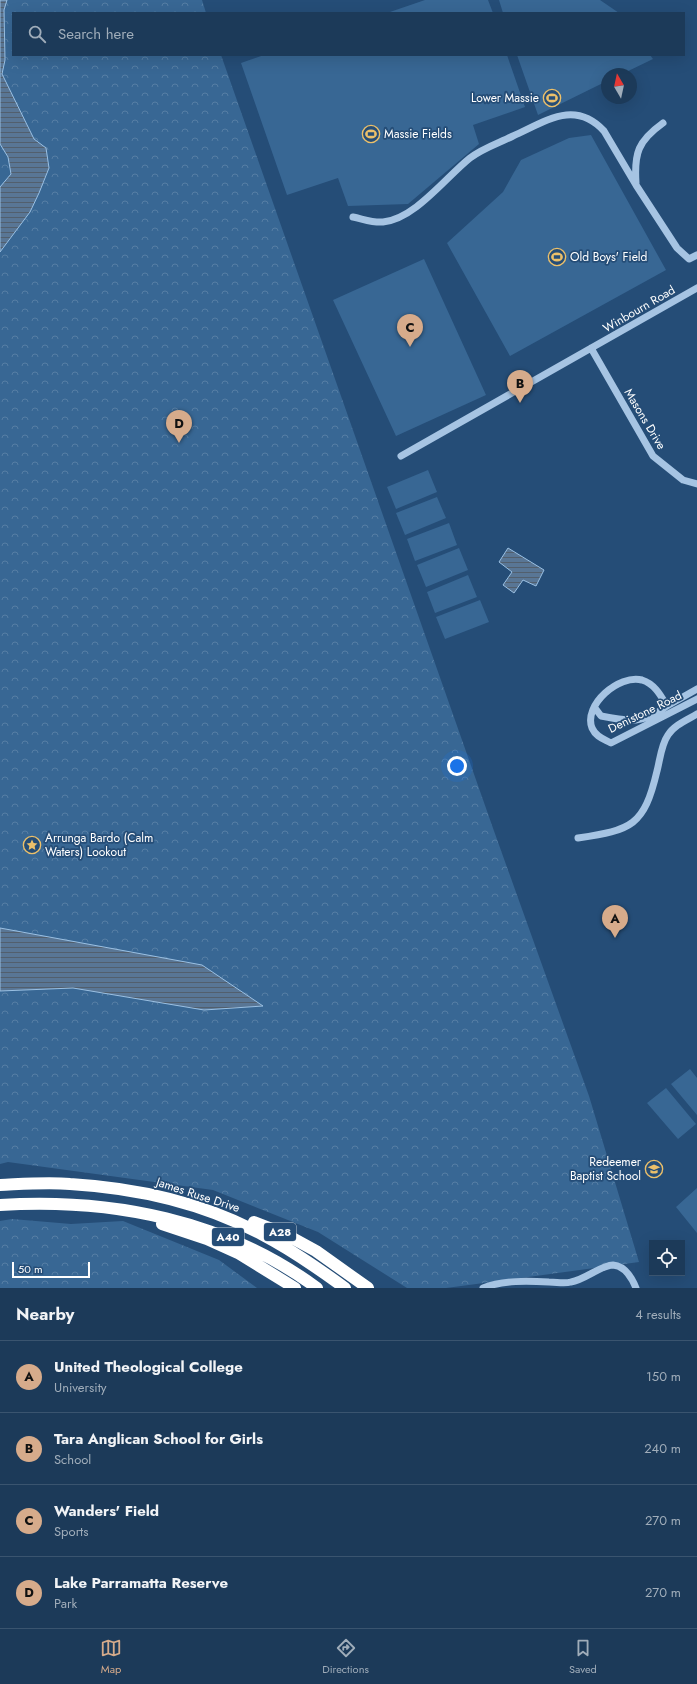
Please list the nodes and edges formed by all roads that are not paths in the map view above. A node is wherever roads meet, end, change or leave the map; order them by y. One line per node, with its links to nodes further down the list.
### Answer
1 (663, 123): 2 (lane)
2 (636, 186): 3 (lane); 4 (lane)
3 (353, 216)
4 (697, 255)
5 (697, 288): 6 (lane, Winbourn Road)
6 (591, 348): 7 (lane, Winbourn Road); 8 (lane, Masons Drive)
7 (401, 456)
8 (697, 484)
9 (697, 689): 11 (lane, Denistone Road)
10 (697, 699): 12 (lane, Denistone Road)
11 (667, 706): 12 (lane); 12 (lane, Denistone Road)
12 (595, 708)
13 (697, 714): 14 (lane)
14 (578, 838)
15 (0, 1185): 16 (highway, James Ruse Drive / A28)
16 (180, 1202): 21 (highway, James Ruse Drive / A40); 22 (highway, A28)
17 (0, 1205): 18 (highway)
18 (129, 1211): 19 (highway); 20 (highway, A40)
19 (295, 1288)
20 (317, 1288)
21 (345, 1288)
22 (368, 1288)
23 (483, 1288): 24 (lane)
24 (636, 1288)

